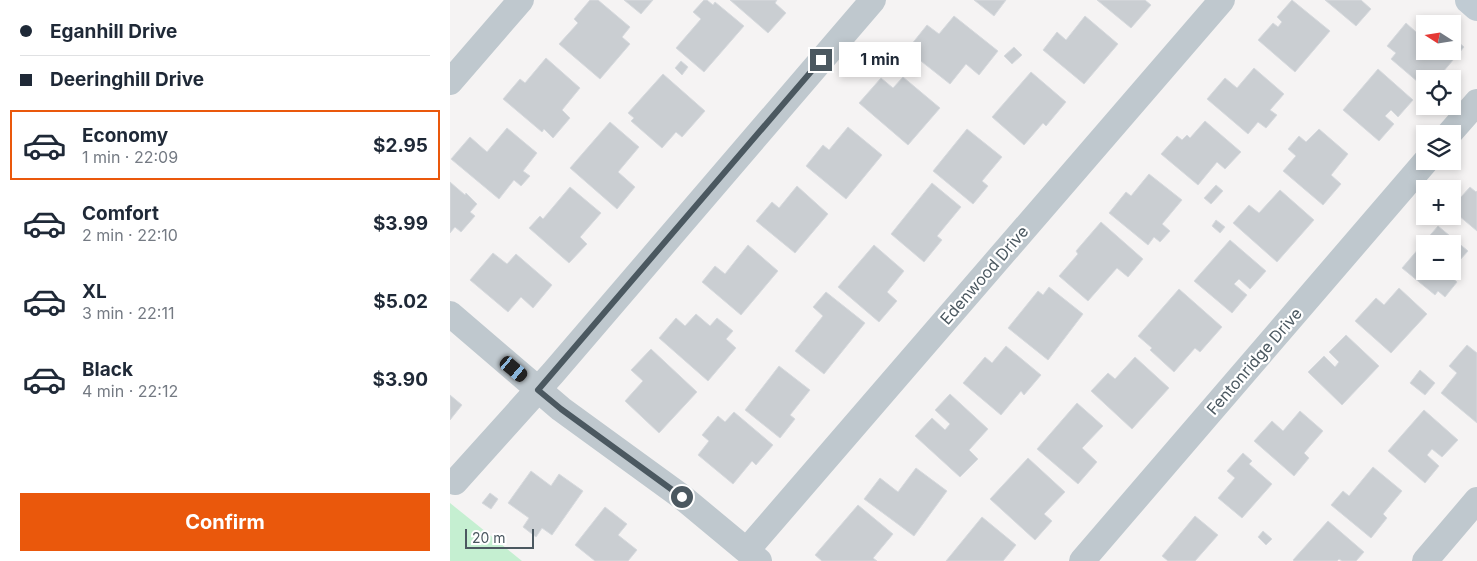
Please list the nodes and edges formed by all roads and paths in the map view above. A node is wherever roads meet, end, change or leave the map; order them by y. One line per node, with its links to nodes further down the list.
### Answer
1 (521, 0): 6 (street)
2 (872, 0): 11 (street)
3 (1222, 0): 14 (street, Edenwood Drive)
4 (1469, 0): 5 (main road)
5 (1477, 7)
6 (450, 82)
7 (1477, 102): 8 (street)
8 (1457, 125)
9 (1418, 170): 15 (street, Fentonridge Drive)
10 (450, 314): 11 (street)
11 (538, 390): 12 (street); 14 (street)
12 (455, 482)
13 (1477, 500): 16 (street)
14 (753, 556)
15 (1082, 561)
16 (1425, 561)

